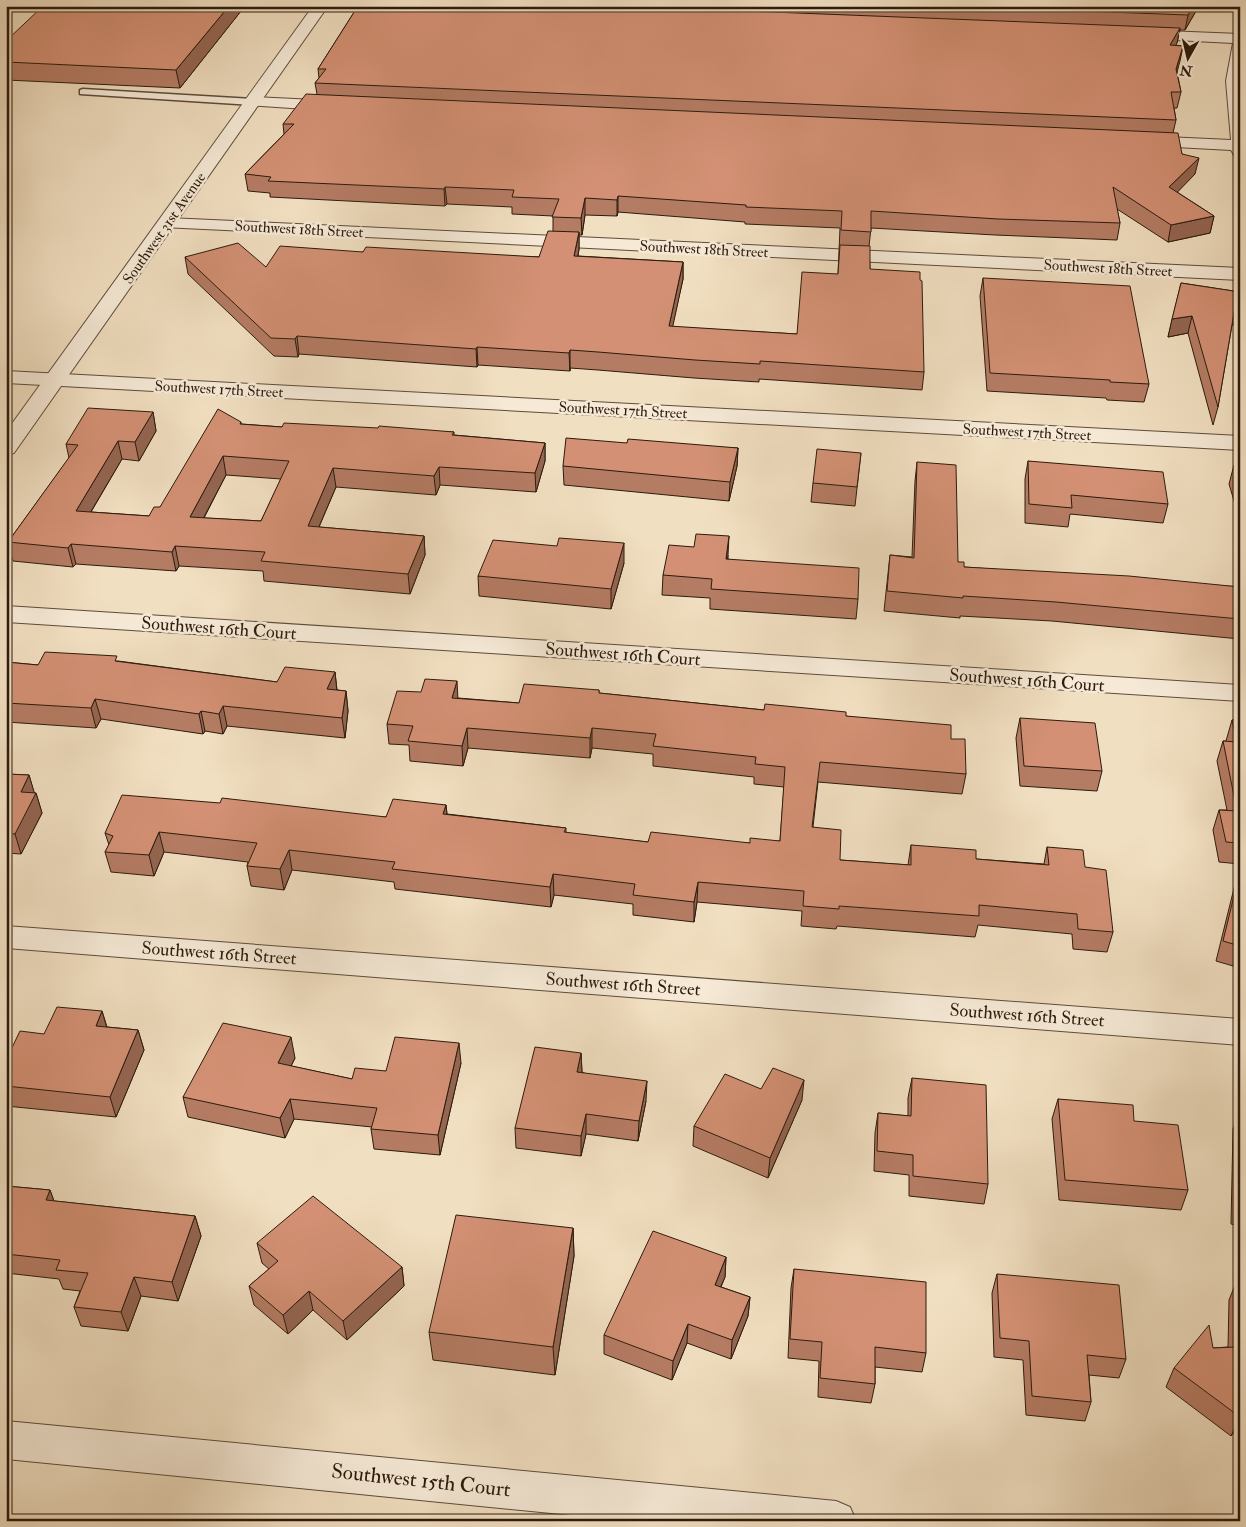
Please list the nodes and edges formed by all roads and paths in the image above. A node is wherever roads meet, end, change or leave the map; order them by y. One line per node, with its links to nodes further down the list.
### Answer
1 (321, 6): 6 (street, Southwest 31st Avenue)
2 (1131, 35): 3 (street)
3 (1240, 39)
4 (1240, 44): 9 (street)
5 (83, 92): 6 (lane)
6 (253, 102): 7 (street); 10 (street, Southwest 31st Avenue)
7 (352, 107)
8 (1129, 140): 9 (street)
9 (1239, 147)
10 (168, 223): 11 (street, Southwest 18th Street); 13 (street, Southwest 31st Avenue)
11 (1240, 274)
12 (6, 377): 13 (street, Southwest 17th Street)
13 (55, 380): 14 (street, Southwest 17th Street); 15 (street, Southwest 31st Avenue)
14 (1240, 443)
15 (6, 448)
16 (6, 614): 17 (street, Southwest 16th Court)
17 (1240, 693)
18 (6, 937): 19 (street, Southwest 16th Street)
19 (1240, 1032)
20 (6, 1440): 21 (street, Southwest 15th Court)
21 (836, 1521)

